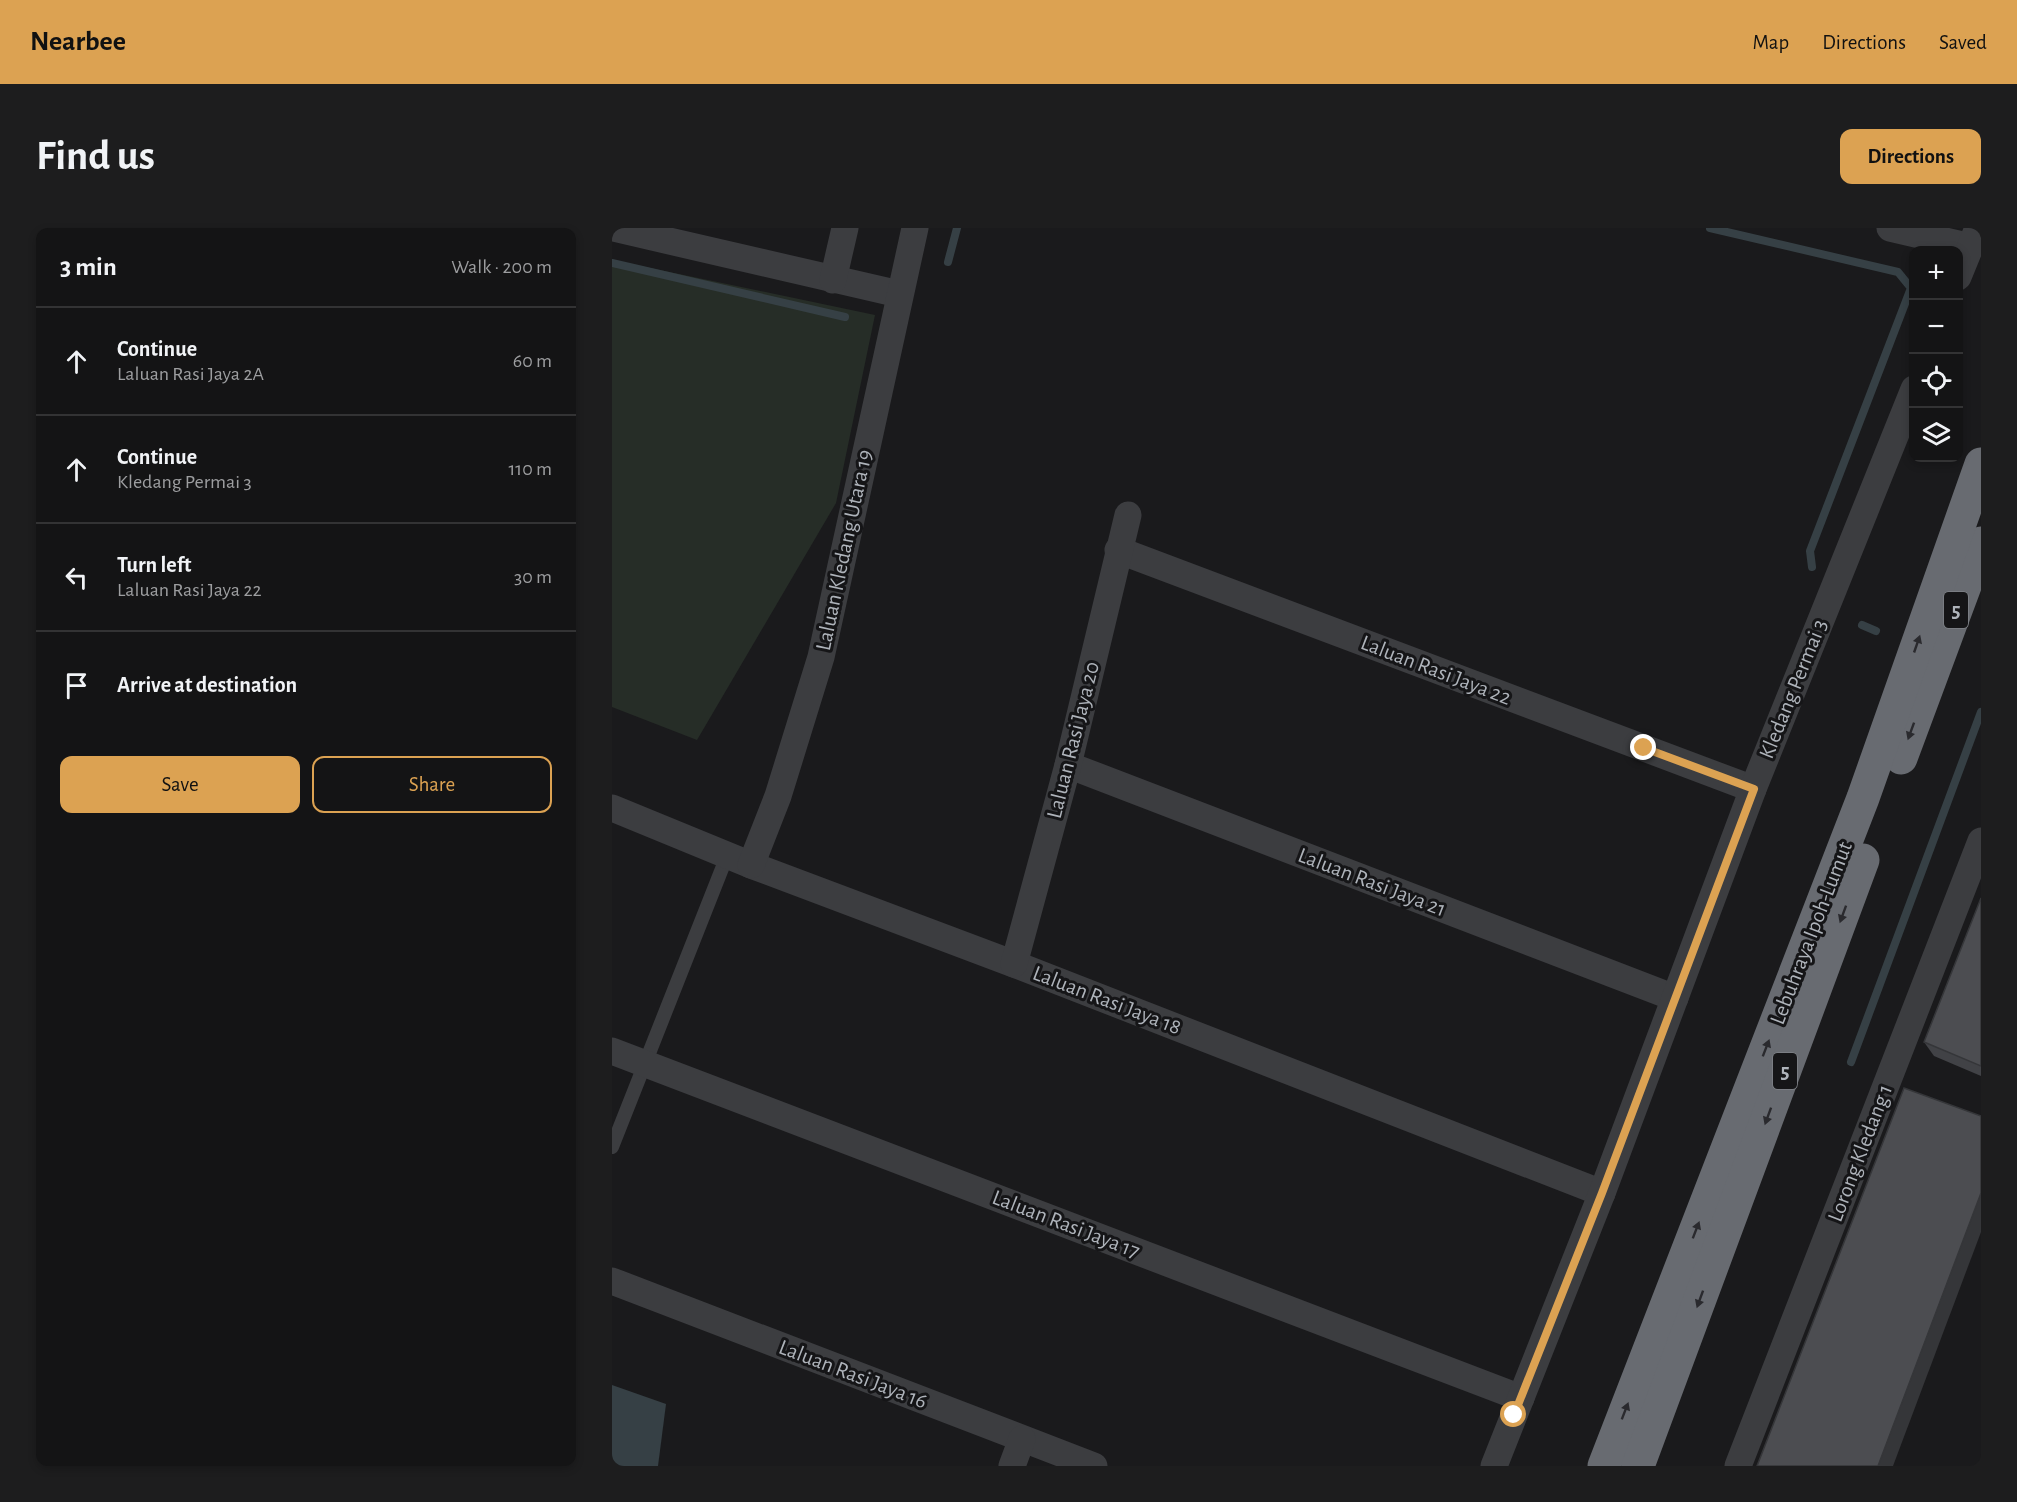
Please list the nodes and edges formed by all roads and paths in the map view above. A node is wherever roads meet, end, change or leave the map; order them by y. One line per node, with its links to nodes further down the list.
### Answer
1 (613, 228): 7 (street)
2 (845, 228): 7 (street)
3 (915, 228): 8 (street, Laluan Kledang Utara 19)
4 (1890, 228): 5 (street)
5 (1974, 237): 6 (street)
6 (1963, 266)
7 (833, 280): 8 (street)
8 (899, 294): 18 (street, Laluan Kledang Utara 19)
9 (1909, 402): 15 (street, Kledang Permai 3)
10 (1981, 464): 31 (highway, Lebuhraya Ipoh-Lumut / 5, one-way to 10)
11 (1128, 515): 13 (street, Laluan Rasi Jaya 20)
12 (1981, 543): 32 (highway, Lebuhraya Ipoh-Lumut / 5, one-way to 32)
13 (1118, 550): 14 (street, Laluan Rasi Jaya 20); 15 (street, Laluan Rasi Jaya 22)
14 (1068, 765): 19 (street, Laluan Rasi Jaya 20); 20 (street, Laluan Rasi Jaya 21)
15 (1754, 789): 20 (street, Kledang Permai 3)
16 (612, 808): 18 (street, Laluan Rasi Jaya 18)
17 (1981, 841): 33 (street, Lorong Kledang 1)
18 (739, 860): 19 (street, Laluan Rasi Jaya 18); 22 (lane)
19 (1014, 964): 24 (street, Laluan Rasi Jaya 18)
20 (1676, 998): 24 (street, Kledang Permai 3)
21 (612, 1051): 22 (street, Laluan Rasi Jaya 17)
22 (644, 1063): 23 (lane); 26 (street, Laluan Rasi Jaya 17)
23 (612, 1147)
24 (1602, 1193): 26 (street, Kledang Permai 3)
25 (612, 1281): 27 (street, Laluan Rasi Jaya 16)
26 (1521, 1398): 30 (street, Kledang Permai 3)
27 (1023, 1439): 28 (street); 29 (street, Laluan Rasi Jaya 16)
28 (1012, 1466)
29 (1094, 1466)
30 (1494, 1466)
31 (1604, 1466)
32 (1638, 1466)
33 (1738, 1466)

